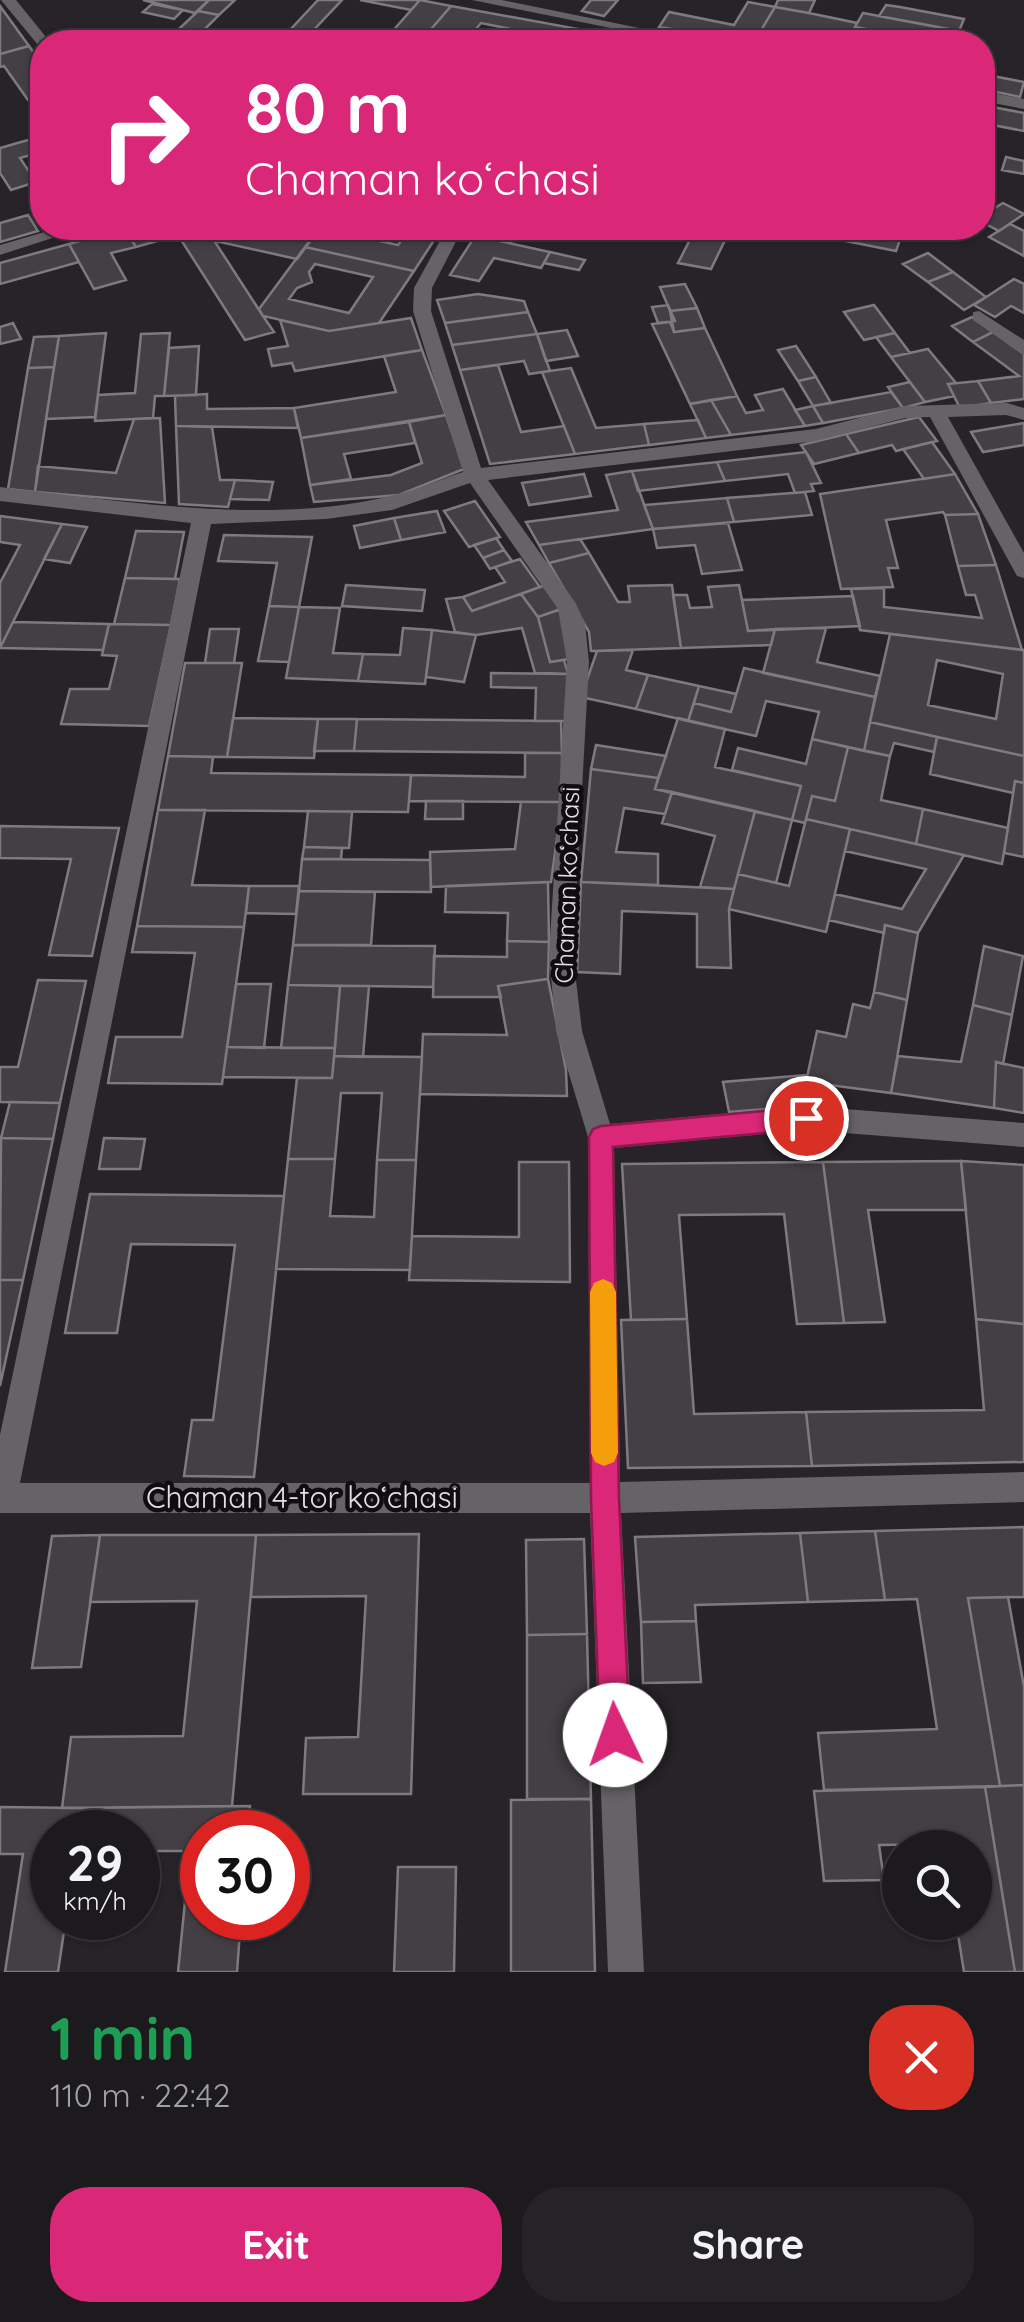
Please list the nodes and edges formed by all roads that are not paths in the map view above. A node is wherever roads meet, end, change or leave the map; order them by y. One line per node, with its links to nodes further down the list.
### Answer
1 (8, 0): 3 (street)
2 (479, 0): 4 (street)
3 (33, 30)
4 (638, 30)
5 (995, 98): 6 (street)
6 (1024, 104)
7 (34, 240): 9 (street)
8 (448, 240): 14 (street, Chaman koʻchasi)
9 (0, 250)
10 (979, 316): 11 (street)
11 (1024, 349)
12 (1018, 410): 13 (street)
13 (936, 412): 14 (street); 17 (street)
14 (474, 475): 16 (street); 19 (street, Chaman koʻchasi)
15 (0, 494): 16 (street)
16 (202, 518): 21 (street)
17 (1024, 571)
18 (1024, 1135): 19 (street)
19 (601, 1137): 22 (street)
20 (1024, 1488): 22 (street, Chaman 4-tor koʻchasi)
21 (1, 1498): 22 (street, Chaman 4-tor koʻchasi)
22 (605, 1498): 23 (street)
23 (626, 1972)

